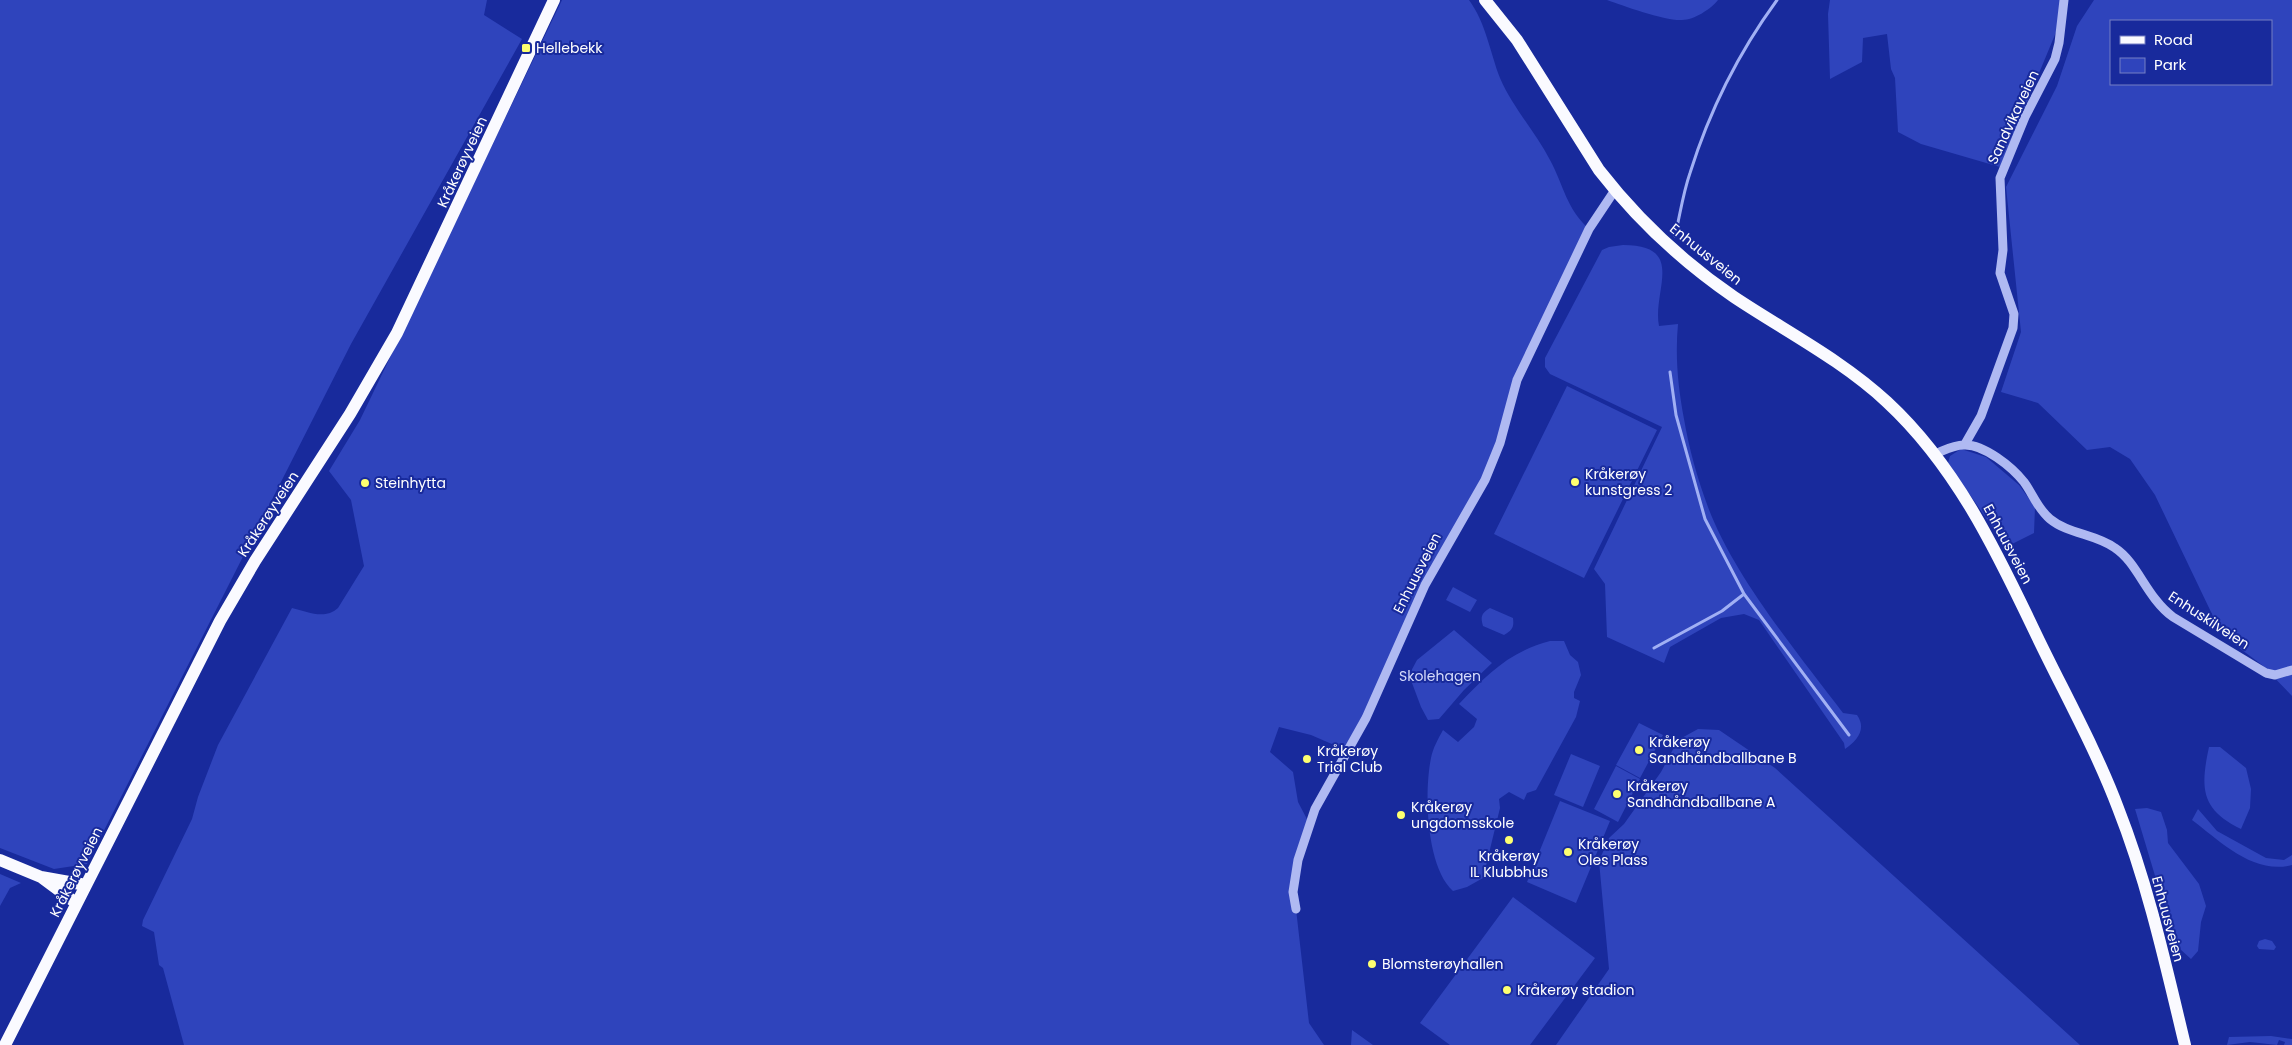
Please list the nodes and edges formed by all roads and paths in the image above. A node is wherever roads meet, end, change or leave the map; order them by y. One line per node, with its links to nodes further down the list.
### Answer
1 (554, 0): 10 (main road, Kråkerøyveien)
2 (1485, 0): 4 (main road, Enhuusveien)
3 (2064, 0): 5 (street, Sandvikaveien)
4 (1615, 190): 6 (main road, Enhuusveien); 12 (street, Enhuusveien)
5 (1965, 444): 6 (street); 7 (street, Enhuskilveien)
6 (1935, 454): 14 (main road, Enhuusveien)
7 (2292, 670)
8 (0, 860): 9 (main road)
9 (41, 877): 10 (main road); 11 (main road)
10 (86, 885): 11 (main road, Kråkerøyveien)
11 (76, 903): 13 (main road, Kråkerøyveien)
12 (1296, 909)
13 (5, 1045)
14 (2185, 1045)

